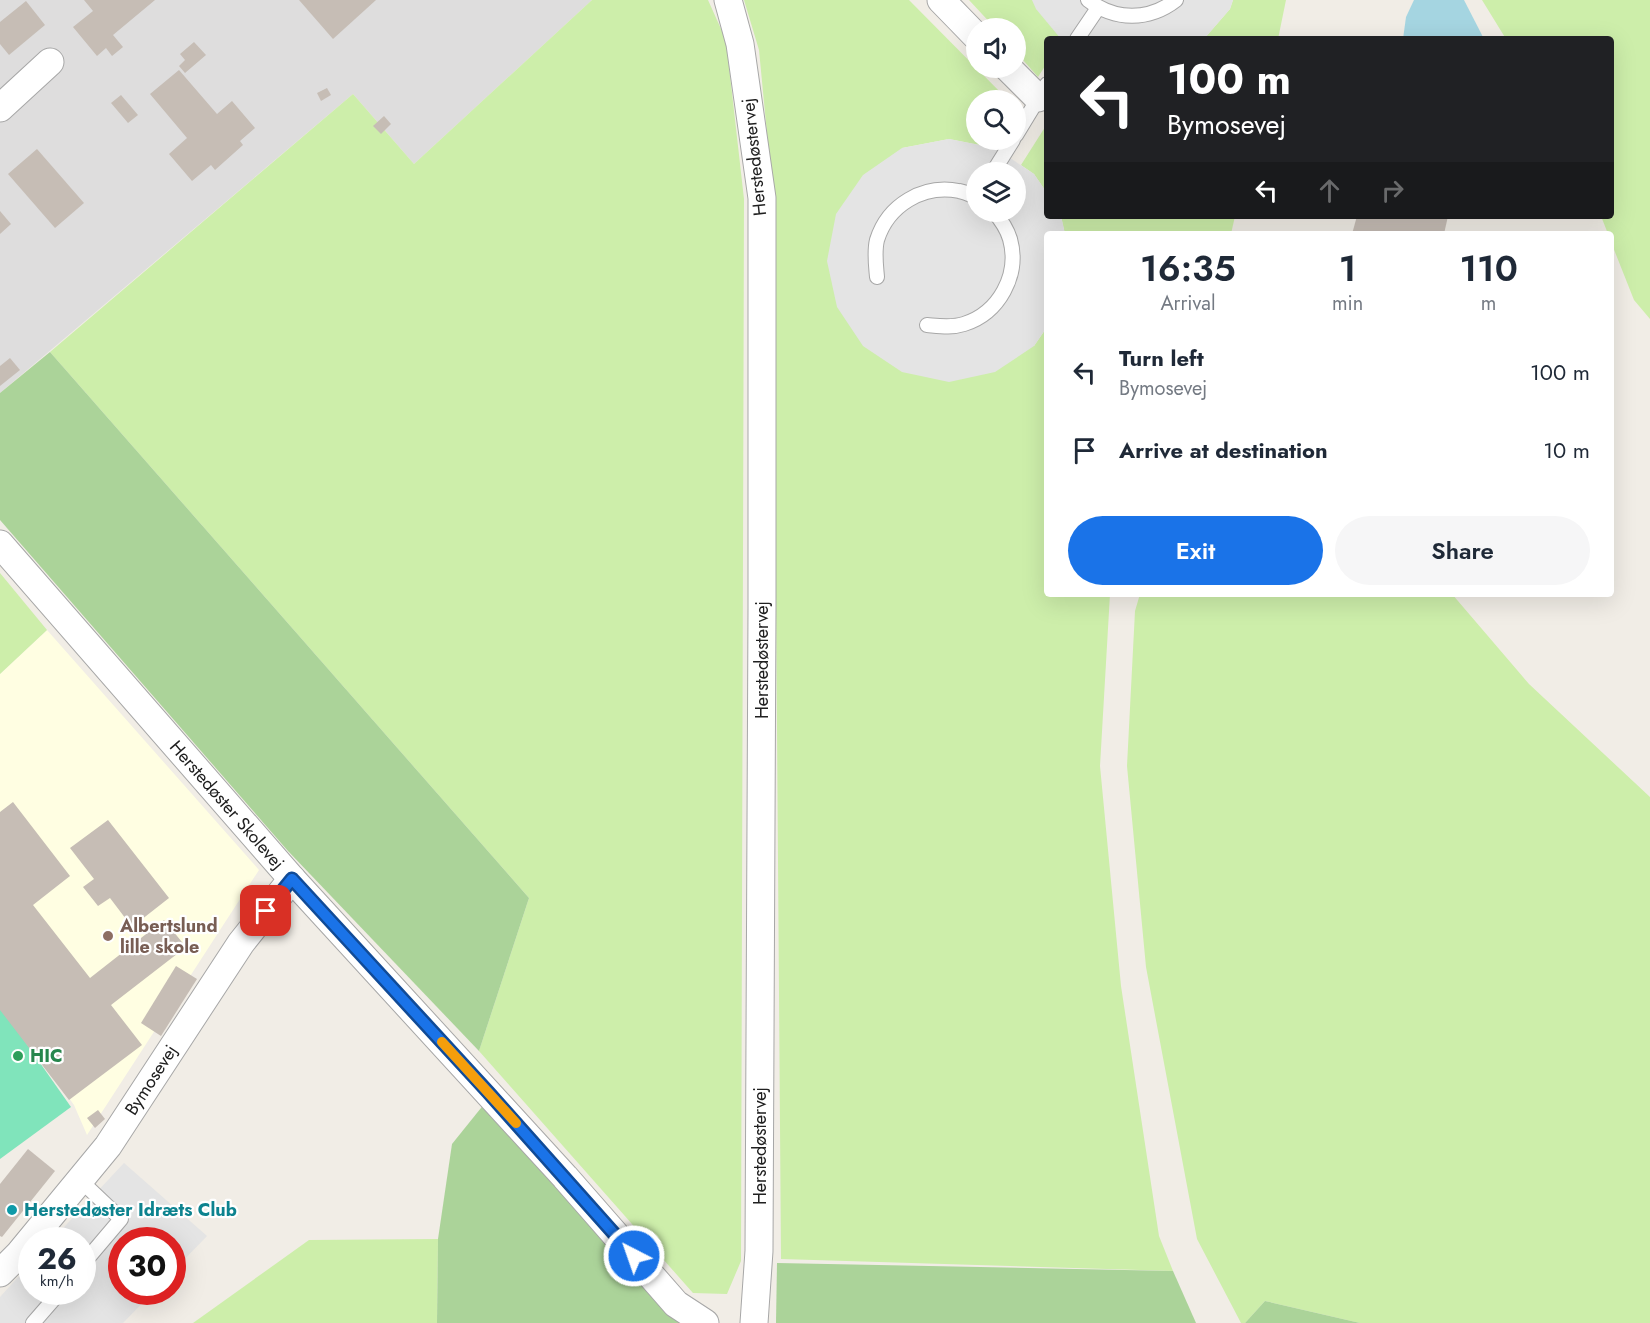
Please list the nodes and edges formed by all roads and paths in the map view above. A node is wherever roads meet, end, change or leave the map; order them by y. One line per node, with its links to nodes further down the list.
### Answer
1 (728, 0): 24 (street, Herstedøstervej)
2 (941, 0): 5 (street)
3 (1176, 0): 4 (lane)
4 (1093, 4): 6 (lane)
5 (966, 26)
6 (1078, 36)
7 (50, 62): 10 (street)
8 (1023, 78): 9 (street)
9 (1042, 91): 11 (lane)
10 (0, 108)
11 (1026, 118)
12 (966, 193): 14 (lane)
13 (1003, 222): 15 (lane)
14 (878, 277)
15 (927, 325)
16 (0, 544): 17 (street, Herstedøster Skolevej)
17 (292, 879): 18 (street, Bymosevej); 23 (street, Herstedøster Skolevej)
18 (80, 1180): 19 (lane); 20 (street, Bymosevej)
19 (96, 1249)
20 (0, 1273)
21 (49, 1305): 22 (lane)
22 (33, 1323)
23 (705, 1323)
24 (754, 1323)

